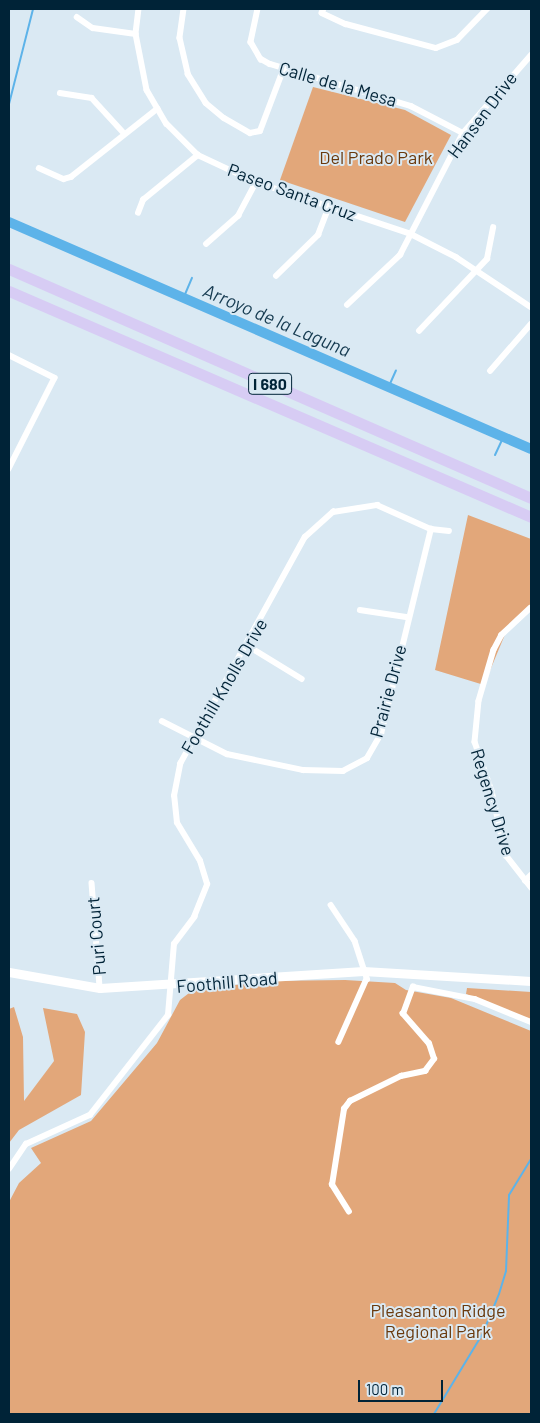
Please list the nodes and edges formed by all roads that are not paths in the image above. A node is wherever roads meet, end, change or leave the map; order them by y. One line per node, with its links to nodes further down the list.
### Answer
1 (139, 9): 7 (street, Paseo Santa Cruz)
2 (184, 9): 9 (street)
3 (258, 9): 9 (street, Calle de la Mesa)
4 (324, 9): 5 (street)
5 (487, 9)
6 (77, 17): 7 (street)
7 (136, 34): 11 (street, Paseo Santa Cruz)
8 (531, 55): 13 (street, Hansen Drive)
9 (283, 70): 13 (street, Calle de la Mesa)
10 (60, 93): 12 (street)
11 (157, 109): 12 (street); 14 (street, Paseo Santa Cruz)
12 (124, 133): 15 (street)
13 (464, 133): 20 (street, Hansen Drive)
14 (198, 155): 16 (street, Paseo Santa Cruz); 18 (street)
15 (39, 168)
16 (256, 182): 17 (street, Paseo Santa Cruz); 21 (street)
17 (330, 206): 20 (street, Paseo Santa Cruz); 24 (street)
18 (138, 213)
19 (493, 228): 23 (street)
20 (411, 234): 23 (street, Paseo Santa Cruz); 26 (street, Hansen Drive)
21 (206, 244)
22 (9, 270): 33 (highway, I 680)
23 (477, 272): 27 (street, Paseo Santa Cruz); 29 (street)
24 (276, 276)
25 (9, 291): 34 (highway, I 680)
26 (347, 305)
27 (531, 307)
28 (531, 324): 31 (street)
29 (419, 331)
30 (9, 355): 32 (street)
31 (490, 371)
32 (9, 469)
33 (531, 498)
34 (531, 518)
35 (431, 529): 36 (street, Foothill Knolls Drive); 39 (street, Prairie Drive); 40 (street, Foothill Knolls Drive)
36 (449, 531)
37 (531, 608): 45 (street, Regency Drive)
38 (360, 610): 39 (street)
39 (407, 617): 43 (street, Prairie Drive)
40 (248, 646): 41 (street); 43 (street, Foothill Knolls Drive)
41 (302, 679)
42 (162, 721): 43 (street, Prairie Drive)
43 (194, 740): 54 (street, Foothill Knolls Drive)
44 (531, 875): 45 (street)
45 (525, 881): 47 (street, Regency Drive)
46 (92, 883): 57 (street, Puri Court)
47 (531, 887)
48 (331, 905): 49 (street)
49 (362, 971): 51 (main road, Foothill Road); 54 (main road, Foothill Road); 59 (street)
50 (9, 972): 57 (main road, Foothill Road)
51 (409, 973): 52 (main road, Foothill Road); 56 (street)
52 (446, 977): 53 (main road, Foothill Road); 55 (main road, Foothill Road)
53 (531, 981)
54 (170, 986): 57 (main road, Foothill Road); 60 (street, Foothill Knolls Drive)
55 (531, 986)
56 (413, 987): 58 (street); 61 (street)
57 (100, 988)
58 (531, 1022)
59 (339, 1042)
60 (9, 1169)
61 (349, 1212)

